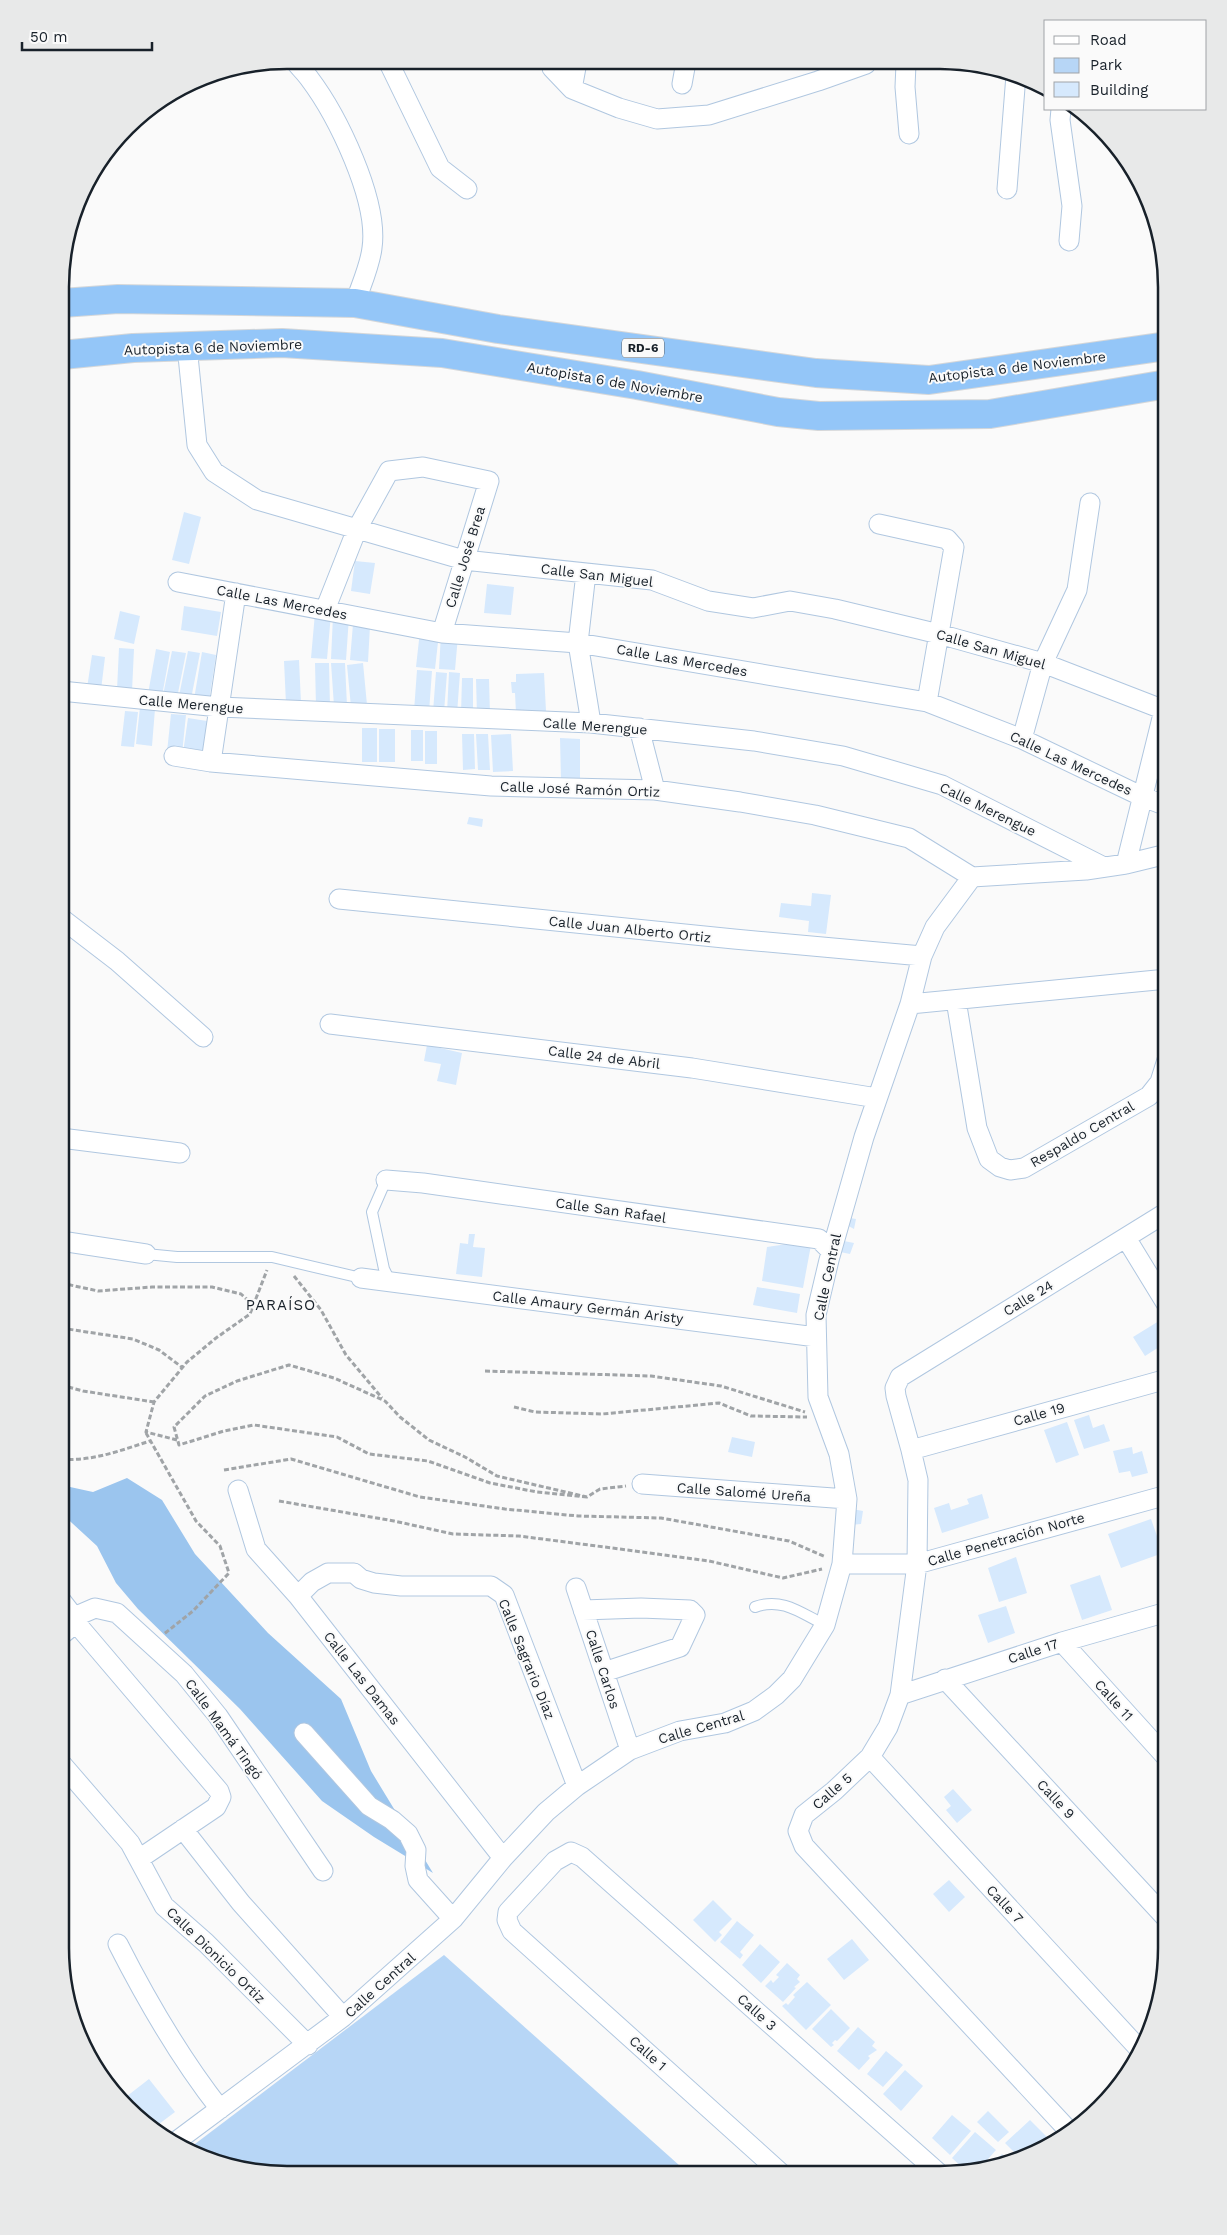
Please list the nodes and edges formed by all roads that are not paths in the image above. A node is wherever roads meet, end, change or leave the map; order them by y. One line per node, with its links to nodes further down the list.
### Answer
1 (302, 69): 17 (street)
2 (392, 69): 14 (street)
3 (553, 69): 10 (street)
4 (576, 69): 10 (street)
5 (685, 69): 9 (street)
6 (853, 69): 10 (street)
7 (906, 69): 12 (street)
8 (1015, 82): 13 (street)
9 (682, 84)
10 (572, 89)
11 (1061, 110): 15 (street)
12 (909, 134)
13 (1007, 189)
14 (467, 190)
15 (1068, 241)
16 (69, 302): 17 (highway, Autopista 6 de Noviembre / RD-6)
17 (355, 303): 19 (highway, Autopista 6 de Noviembre / RD-6)
18 (187, 346): 20 (highway, Autopista 6 de Noviembre); 21 (highway, Autopista 6 de Noviembre); 24 (street, Calle San Miguel)
19 (1158, 347)
20 (69, 355)
21 (1158, 386)
22 (1090, 503): 33 (street)
23 (879, 524): 31 (street)
24 (357, 529): 25 (street, Calle San Miguel); 25 (street, Calle José Brea); 29 (street)
25 (464, 560): 26 (street, Calle San Miguel); 30 (street, Calle José Brea)
26 (586, 573): 31 (street, Calle San Miguel); 32 (street)
27 (178, 582): 28 (street, Calle Las Mercedes)
28 (236, 592): 29 (street, Calle Las Mercedes); 36 (street)
29 (325, 610): 30 (street, Calle Las Mercedes)
30 (442, 633): 32 (street, Calle Las Mercedes)
31 (939, 634): 33 (street, Calle San Miguel); 35 (street)
32 (578, 643): 35 (street, Calle Las Mercedes); 38 (street)
33 (1043, 663): 37 (street, Calle San Miguel); 40 (street)
34 (69, 692): 36 (street, Calle Merengue)
35 (927, 702): 40 (street, Calle Las Mercedes)
36 (219, 707): 38 (street, Calle Merengue); 43 (street)
37 (1158, 707)
38 (591, 723): 39 (street, Calle Merengue)
39 (638, 728): 44 (street); 49 (street, Calle Merengue)
40 (1022, 739): 45 (street, Calle Las Mercedes)
41 (1158, 740): 45 (street)
42 (174, 756): 43 (street, Calle José Ramón Ortiz)
43 (211, 762): 44 (street, Calle José Ramón Ortiz)
44 (655, 790): 50 (street, Calle José Ramón Ortiz)
45 (1143, 797): 46 (street, Calle Las Mercedes); 48 (street)
46 (1158, 803)
47 (1158, 856): 48 (street)
48 (1126, 864): 49 (street)
49 (1104, 867): 50 (street)
50 (972, 877): 53 (street, Calle Central)
51 (339, 899): 53 (street, Calle Juan Alberto Ortiz)
52 (69, 924): 58 (street)
53 (922, 956): 56 (street, Calle Central)
54 (1158, 980): 55 (street)
55 (956, 1000): 56 (street); 59 (street, Respaldo Central)
56 (910, 1004): 60 (street, Calle Central)
57 (330, 1024): 60 (street, Calle 24 de Abril)
58 (203, 1037)
59 (1158, 1086)
60 (877, 1098): 67 (street, Calle Central)
61 (69, 1139): 62 (street)
62 (180, 1153)
63 (386, 1180): 67 (street, Calle San Rafael); 70 (lane)
64 (1158, 1218): 65 (street, Calle 24)
65 (1126, 1238): 71 (street); 74 (street, Calle 24)
66 (69, 1242): 68 (street)
67 (831, 1251): 72 (street, Calle Central)
68 (146, 1254): 69 (lane)
69 (360, 1278): 70 (street, Calle Amaury Germán Aristy)
70 (390, 1282): 72 (street, Calle Amaury Germán Aristy)
71 (1158, 1290)
72 (816, 1337): 79 (street, Calle Central)
73 (1158, 1381): 75 (street, Calle 19)
74 (895, 1388): 75 (street, Calle 5)
75 (911, 1450): 81 (street, Calle 5)
76 (642, 1484): 79 (street, Calle Salomé Ureña)
77 (238, 1490): 83 (street, Calle Las Damas)
78 (1158, 1497): 81 (street, Calle Penetración Norte)
79 (847, 1499): 80 (street, Calle Central)
80 (842, 1564): 81 (street, Calle Penetración Norte); 89 (street, Calle Central)
81 (917, 1564): 94 (street, Calle 5)
82 (576, 1588): 85 (street, Calle Carlos)
83 (298, 1596): 100 (street, Calle Sagrario Díaz); 103 (street, Calle Las Damas)
84 (755, 1607): 89 (lane)
85 (583, 1610): 92 (street, Calle Carlos); 92 (street)
86 (69, 1612): 88 (street)
87 (1158, 1615): 91 (street, Calle 17)
88 (75, 1620): 90 (street, Calle Mamá Tingó); 101 (street); 105 (street, Calle Mamá Tingó)
89 (825, 1625): 97 (street, Calle Central)
90 (69, 1626)
91 (1062, 1642): 93 (street, Calle 17); 96 (street, Calle 11)
92 (604, 1672): 97 (street, Calle Carlos)
93 (945, 1679): 94 (street, Calle 17); 106 (street, Calle 9)
94 (900, 1695): 98 (street, Calle 5)
95 (304, 1733): 107 (street)
96 (1158, 1749)
97 (630, 1750): 100 (street, Calle Central)
98 (870, 1757): 111 (street, Calle 7); 113 (street, Calle 5)
99 (69, 1772): 104 (street, Calle Dionicio Ortiz)
100 (577, 1786): 103 (street, Calle Central)
101 (183, 1829): 104 (street); 109 (street)
102 (571, 1852): 115 (street, Calle 1); 116 (street, Calle 3)
103 (503, 1858): 107 (street, Calle Central)
104 (139, 1859): 110 (street, Calle Dionicio Ortiz)
105 (323, 1871)
106 (1158, 1910)
107 (454, 1919): 109 (street, Calle Central)
108 (118, 1944): 112 (street)
109 (343, 2018): 110 (street, Calle Central)
110 (308, 2045): 112 (street, Calle Central)
111 (1136, 2045)
112 (220, 2109): 114 (street, Calle Central)
113 (1065, 2127)
114 (180, 2138)
115 (774, 2166)
116 (931, 2166)

